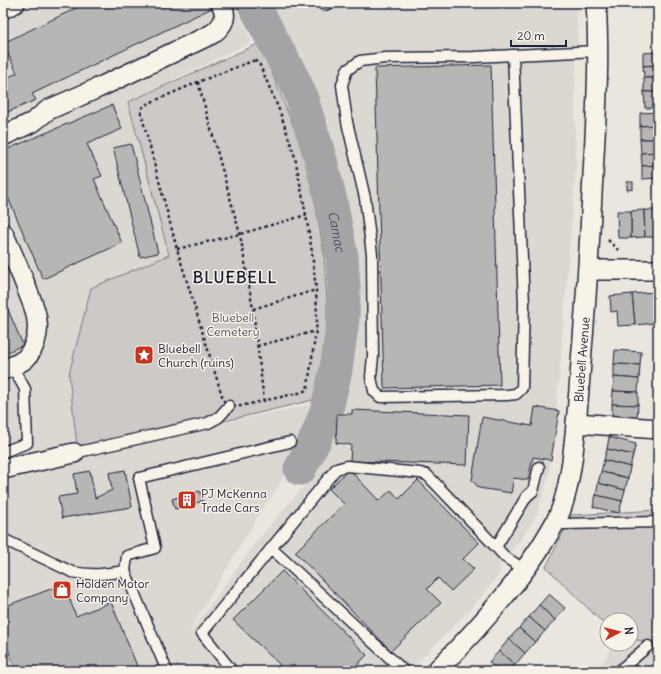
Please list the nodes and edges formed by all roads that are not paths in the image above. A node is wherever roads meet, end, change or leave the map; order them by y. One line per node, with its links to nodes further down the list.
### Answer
1 (15, 3): 4 (street)
2 (221, 3): 7 (street)
3 (596, 3): 5 (street, Bluebell Avenue)
4 (3, 9)
5 (598, 51): 6 (lane); 9 (street, Bluebell Avenue)
6 (513, 55): 6 (lane)
7 (3, 136)
8 (3, 233): 11 (street)
9 (588, 270): 10 (street); 13 (street, Bluebell Avenue)
10 (658, 270)
11 (8, 368): 16 (lane)
12 (229, 406): 17 (lane)
13 (576, 423): 14 (street); 21 (street, Bluebell Avenue)
14 (658, 429)
15 (290, 442): 26 (lane)
16 (3, 452)
17 (74, 453): 19 (street)
18 (539, 467): 23 (lane)
19 (3, 469)
20 (658, 522): 21 (lane)
21 (554, 524): 25 (street, Bluebell Avenue)
22 (3, 539): 26 (lane)
23 (496, 547): 24 (lane); 25 (lane)
24 (272, 549): 29 (lane); 30 (lane)
25 (525, 570): 31 (street, Bluebell Avenue)
26 (125, 571): 28 (lane)
27 (648, 646): 32 (lane)
28 (167, 671)
29 (232, 671)
30 (404, 671)
31 (436, 671)
32 (619, 671)

